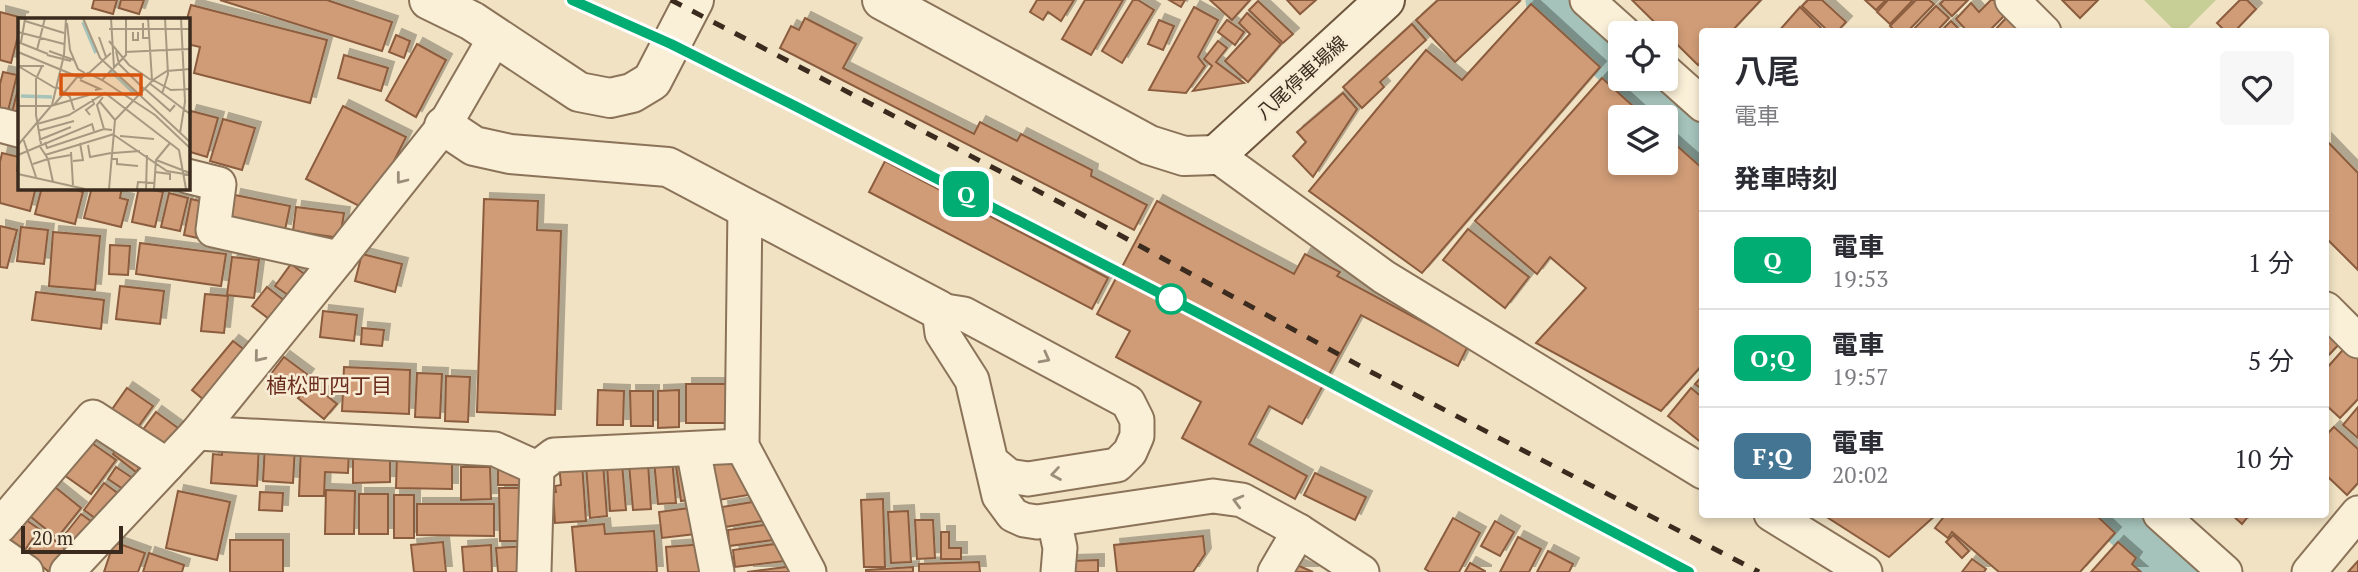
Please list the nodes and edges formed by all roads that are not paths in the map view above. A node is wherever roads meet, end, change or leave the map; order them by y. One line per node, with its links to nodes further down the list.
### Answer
1 (429, 0): 9 (street)
2 (694, 0): 9 (street)
3 (882, 0): 15 (street)
4 (1385, 0): 15 (street, 八尾停車場線)
5 (1587, 0): 7 (street)
6 (2012, 0): 8 (street)
7 (1611, 21)
8 (2040, 28)
9 (496, 36): 13 (street)
10 (1678, 83): 11 (street)
11 (1699, 101)
12 (0, 125): 14 (street)
13 (444, 126): 17 (street); 18 (street, one-way to 18)
14 (18, 130)
15 (1216, 155): 30 (street)
16 (189, 176): 18 (street)
17 (745, 207): 19 (street); 25 (street)
18 (339, 258): 24 (street, one-way to 24)
19 (939, 310): 21 (street); 23 (street)
20 (2329, 312): 22 (street)
21 (1012, 340): 23 (street); 27 (street, one-way to 27)
22 (2358, 341)
23 (972, 380): 27 (street)
24 (197, 433): 28 (street); 29 (street)
25 (742, 446): 26 (street); 42 (street)
26 (693, 449): 29 (street); 41 (street)
27 (992, 462): 34 (street)
28 (167, 465): 35 (street); 39 (street)
29 (537, 468): 40 (street)
30 (1699, 470)
31 (2358, 513): 48 (street)
32 (1777, 518): 46 (street)
33 (2164, 518): 47 (street)
34 (1054, 520): 36 (street, one-way to 34); 43 (street)
35 (0, 526)
36 (1298, 531): 44 (street); 45 (street)
37 (0, 554): 38 (street)
38 (26, 572)
39 (67, 572)
40 (534, 572)
41 (717, 572)
42 (809, 572)
43 (1058, 572)
44 (1275, 572)
45 (1362, 572)
46 (1865, 572)
47 (2225, 572)
48 (2309, 572)

